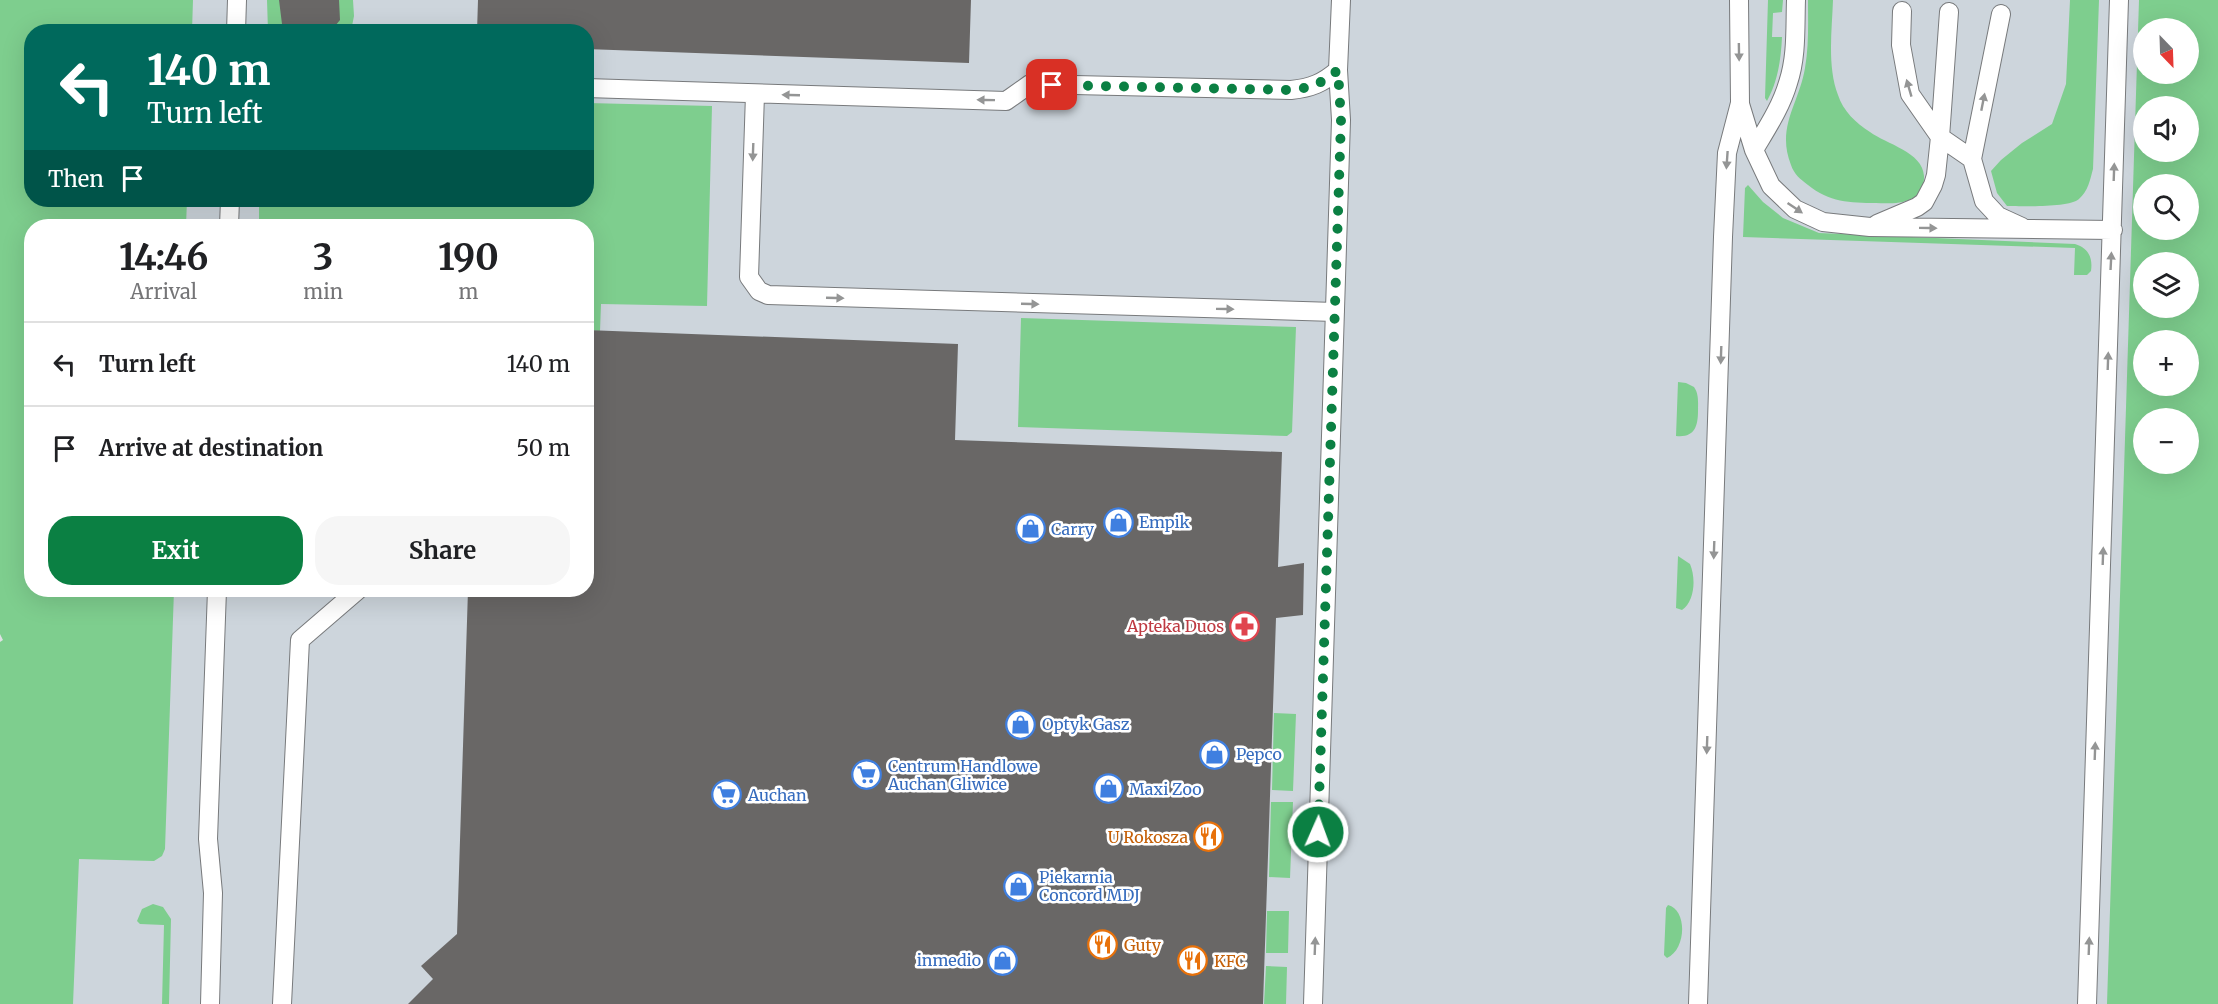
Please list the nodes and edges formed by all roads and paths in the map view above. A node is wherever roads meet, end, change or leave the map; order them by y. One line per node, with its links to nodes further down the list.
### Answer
1 (237, 0): 9 (lane)
2 (1341, 0): 10 (lane)
3 (1739, 0): 13 (lane, one-way to 13)
4 (1796, 0): 15 (lane)
5 (2120, 0): 19 (lane, one-way to 5)
6 (1902, 11): 14 (lane, one-way to 6)
7 (1949, 12): 14 (lane)
8 (2001, 14): 16 (lane, one-way to 8)
9 (236, 24)
10 (1338, 70): 12 (lane, one-way to 12); 20 (lane)
11 (594, 88): 12 (lane)
12 (755, 93): 20 (lane, one-way to 20)
13 (1740, 103): 15 (lane); 26 (lane, one-way to 26)
14 (1940, 137): 16 (lane); 17 (lane)
15 (1754, 150): 17 (lane, one-way to 17)
16 (1972, 159): 18 (lane)
17 (1870, 227): 18 (lane, one-way to 18)
18 (2029, 230): 19 (lane)
19 (2112, 230): 27 (lane, one-way to 19)
20 (1335, 312): 25 (lane, one-way to 20)
21 (217, 597): 23 (lane)
22 (350, 597): 24 (lane)
23 (210, 1004)
24 (282, 1004)
25 (1313, 1004)
26 (1698, 1004)
27 (2087, 1004)

